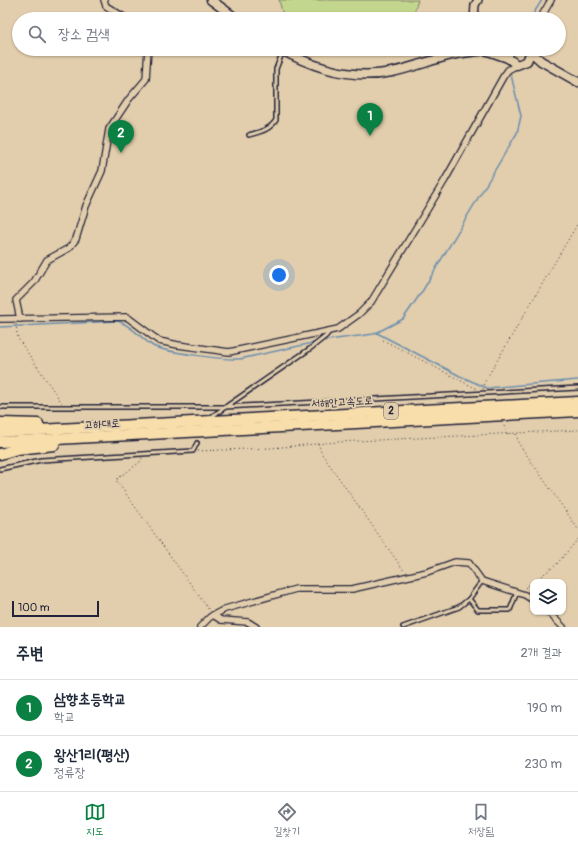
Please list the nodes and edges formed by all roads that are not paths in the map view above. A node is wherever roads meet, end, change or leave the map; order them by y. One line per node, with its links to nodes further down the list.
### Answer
1 (104, 0): 5 (street)
2 (211, 0): 6 (main road)
3 (478, 0): 7 (street)
4 (551, 0): 8 (street)
5 (116, 12)
6 (227, 12)
7 (474, 12)
8 (544, 12)
9 (148, 56): 23 (street)
10 (280, 56): 21 (lane)
11 (293, 56): 12 (main road)
12 (448, 56)
13 (503, 56): 16 (main road)
14 (530, 56): 17 (main road)
15 (535, 56): 18 (main road)
16 (508, 58): 17 (main road); 19 (street)
17 (521, 64): 18 (main road); 19 (street)
18 (547, 64): 20 (main road)
19 (503, 77): 24 (street)
20 (578, 82)
21 (249, 135)
22 (0, 319): 23 (street)
23 (18, 321): 24 (street)
24 (329, 332): 28 (lane)
25 (578, 388): 28 (lane)
26 (578, 402): 31 (highway, 서해안고속도로 / 2)
27 (0, 407): 28 (lane)
28 (225, 407): 31 (lane)
29 (578, 411): 31 (highway, 서해안고속도로 / 2)
30 (0, 423): 31 (highway)
31 (206, 424): 32 (highway, 고하대로 / 2); 33 (highway, 고하대로 / 2); 35 (highway)
32 (0, 432)
33 (0, 442)
34 (197, 443): 36 (lane)
35 (0, 454)
36 (0, 469)
37 (482, 581): 38 (street); 40 (lane); 41 (street)
38 (518, 592): 39 (street); 40 (lane)
39 (530, 598)
40 (469, 599): 45 (lane)
41 (213, 615): 43 (street); 44 (street)
42 (551, 615): 46 (street)
43 (200, 627)
44 (256, 627)
45 (403, 627)
46 (563, 627)

